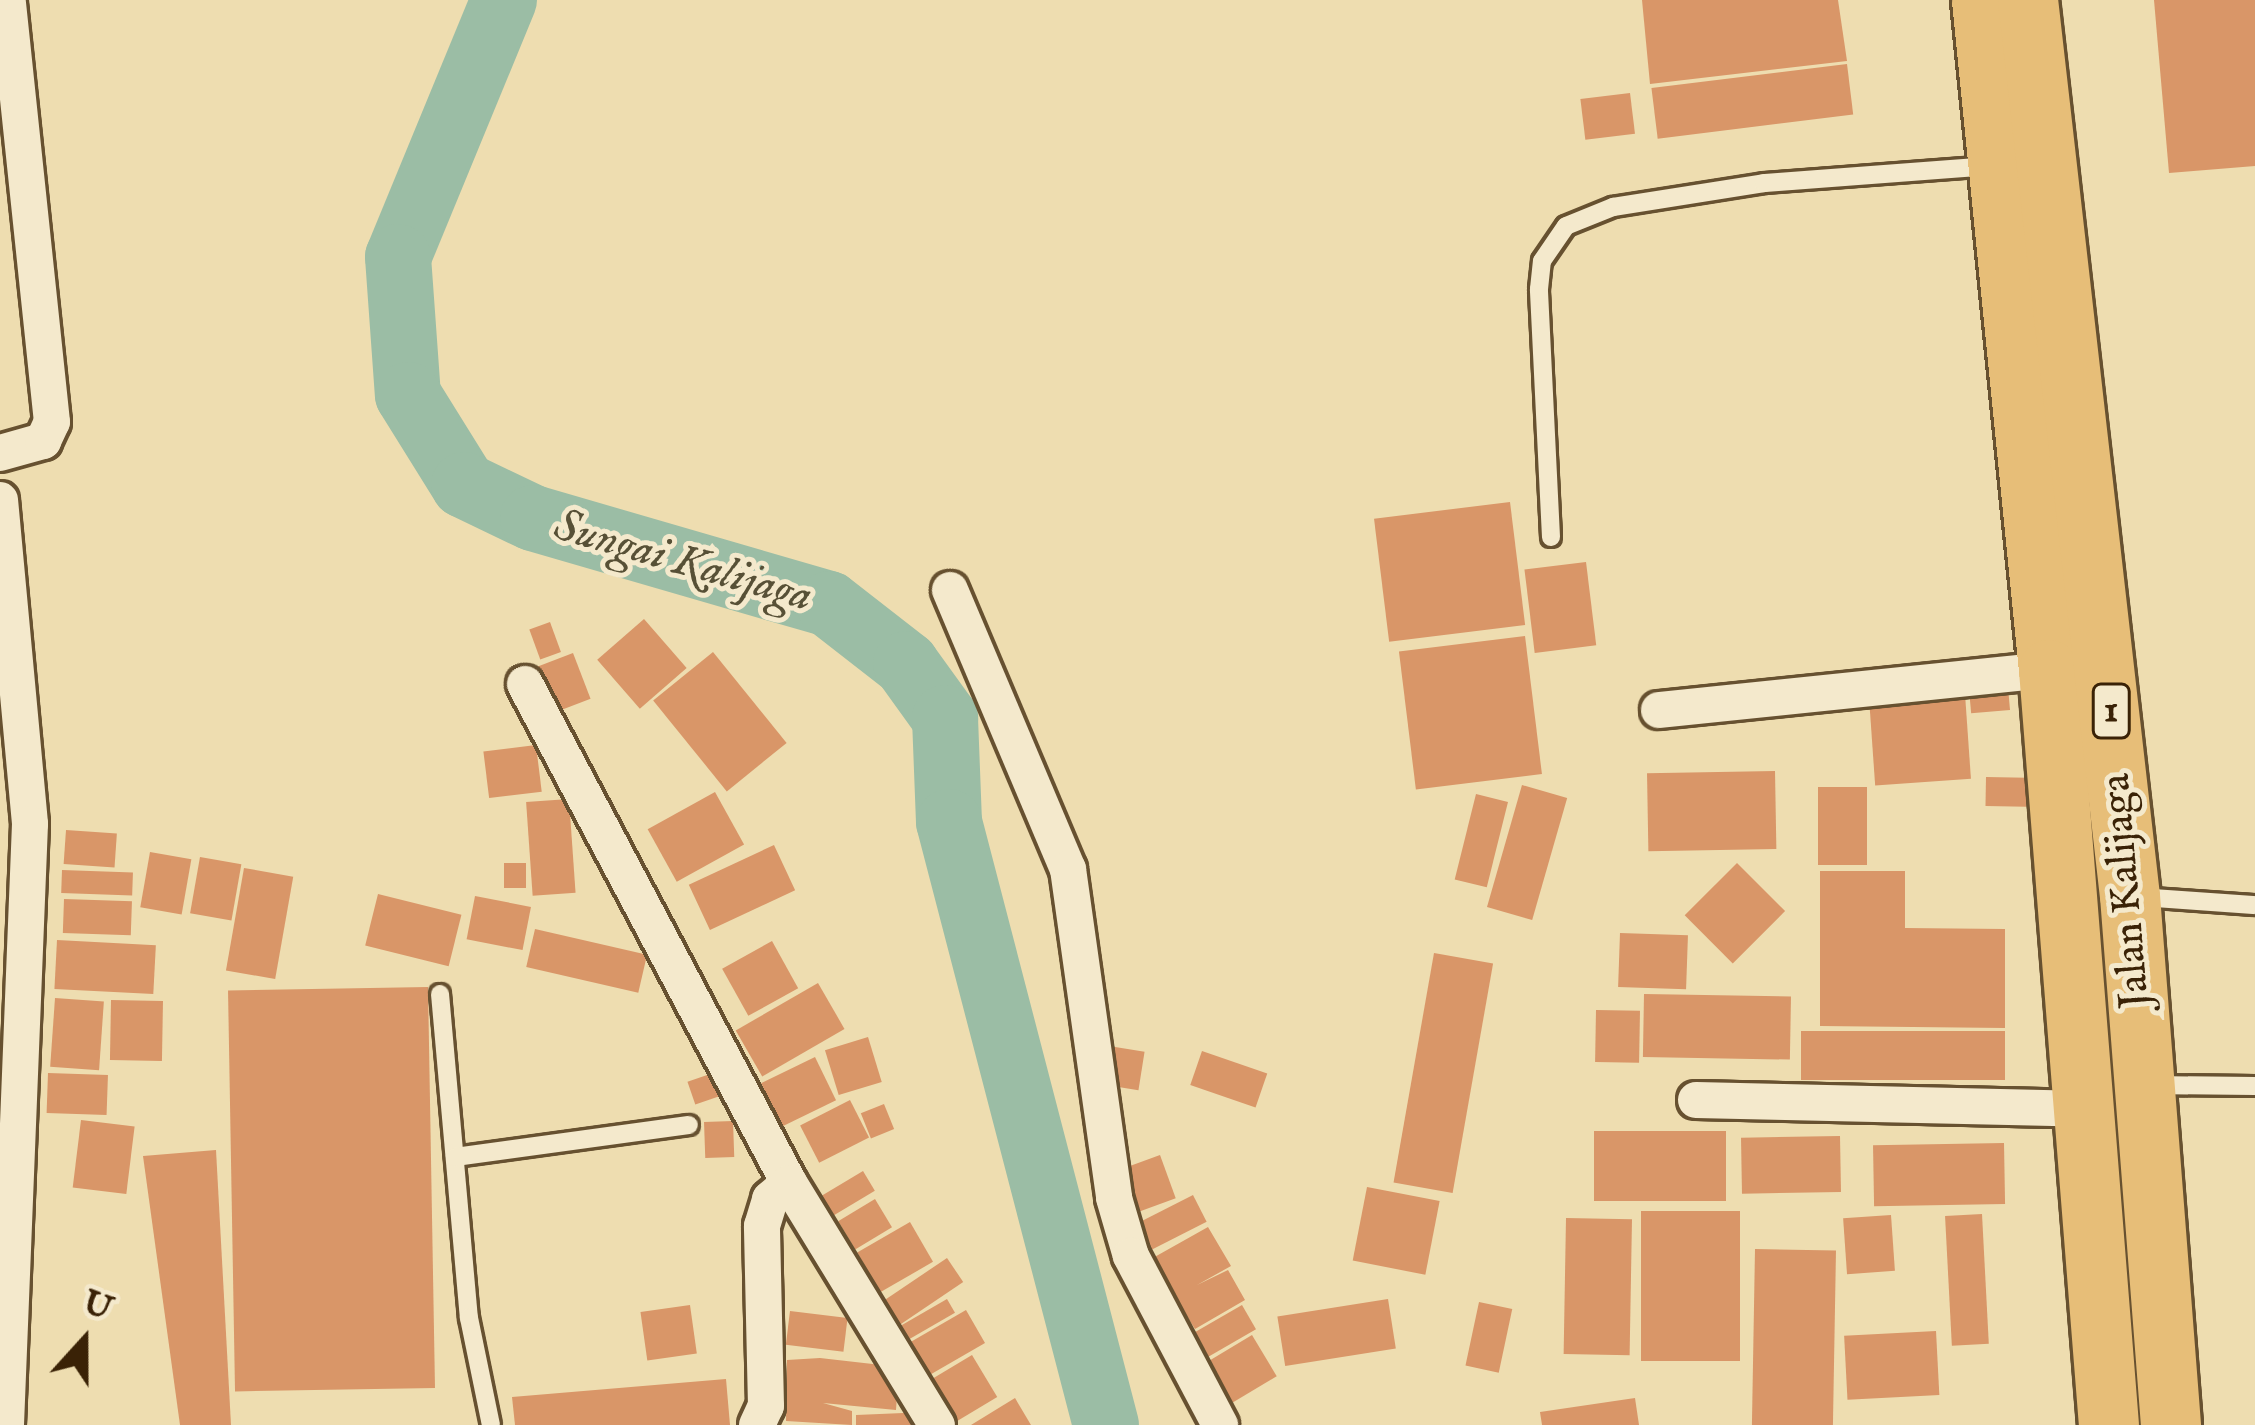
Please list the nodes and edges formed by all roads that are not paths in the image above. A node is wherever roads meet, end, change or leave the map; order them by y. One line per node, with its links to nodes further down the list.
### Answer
1 (8, 0): 5 (street)
2 (1982, 0): 4 (highway, Jalan Kalijaga / 1)
3 (2028, 0): 12 (highway, Jalan Kalijaga / 1)
4 (2001, 166): 7 (lane); 9 (highway, Jalan Kalijaga / 1)
5 (0, 453)
6 (0, 500): 22 (street)
7 (1551, 537)
8 (950, 590): 26 (street)
9 (2049, 670): 11 (street); 18 (highway, Jalan Kalijaga / 1)
10 (525, 684): 21 (street)
11 (1659, 710)
12 (2129, 896): 13 (lane); 15 (highway, Jalan Kalijaga / 1)
13 (2255, 905)
14 (440, 994): 20 (lane)
15 (2144, 1084): 16 (lane); 28 (highway, Jalan Kalijaga / 1)
16 (2255, 1085)
17 (1696, 1100): 18 (street)
18 (2086, 1108): 27 (highway, Jalan Kalijaga / 1)
19 (689, 1125): 20 (lane)
20 (454, 1157): 23 (lane)
21 (789, 1183): 24 (street); 25 (street)
22 (6, 1425)
23 (490, 1425)
24 (758, 1425)
25 (937, 1425)
26 (1220, 1425)
27 (2109, 1425)
28 (2171, 1425)

